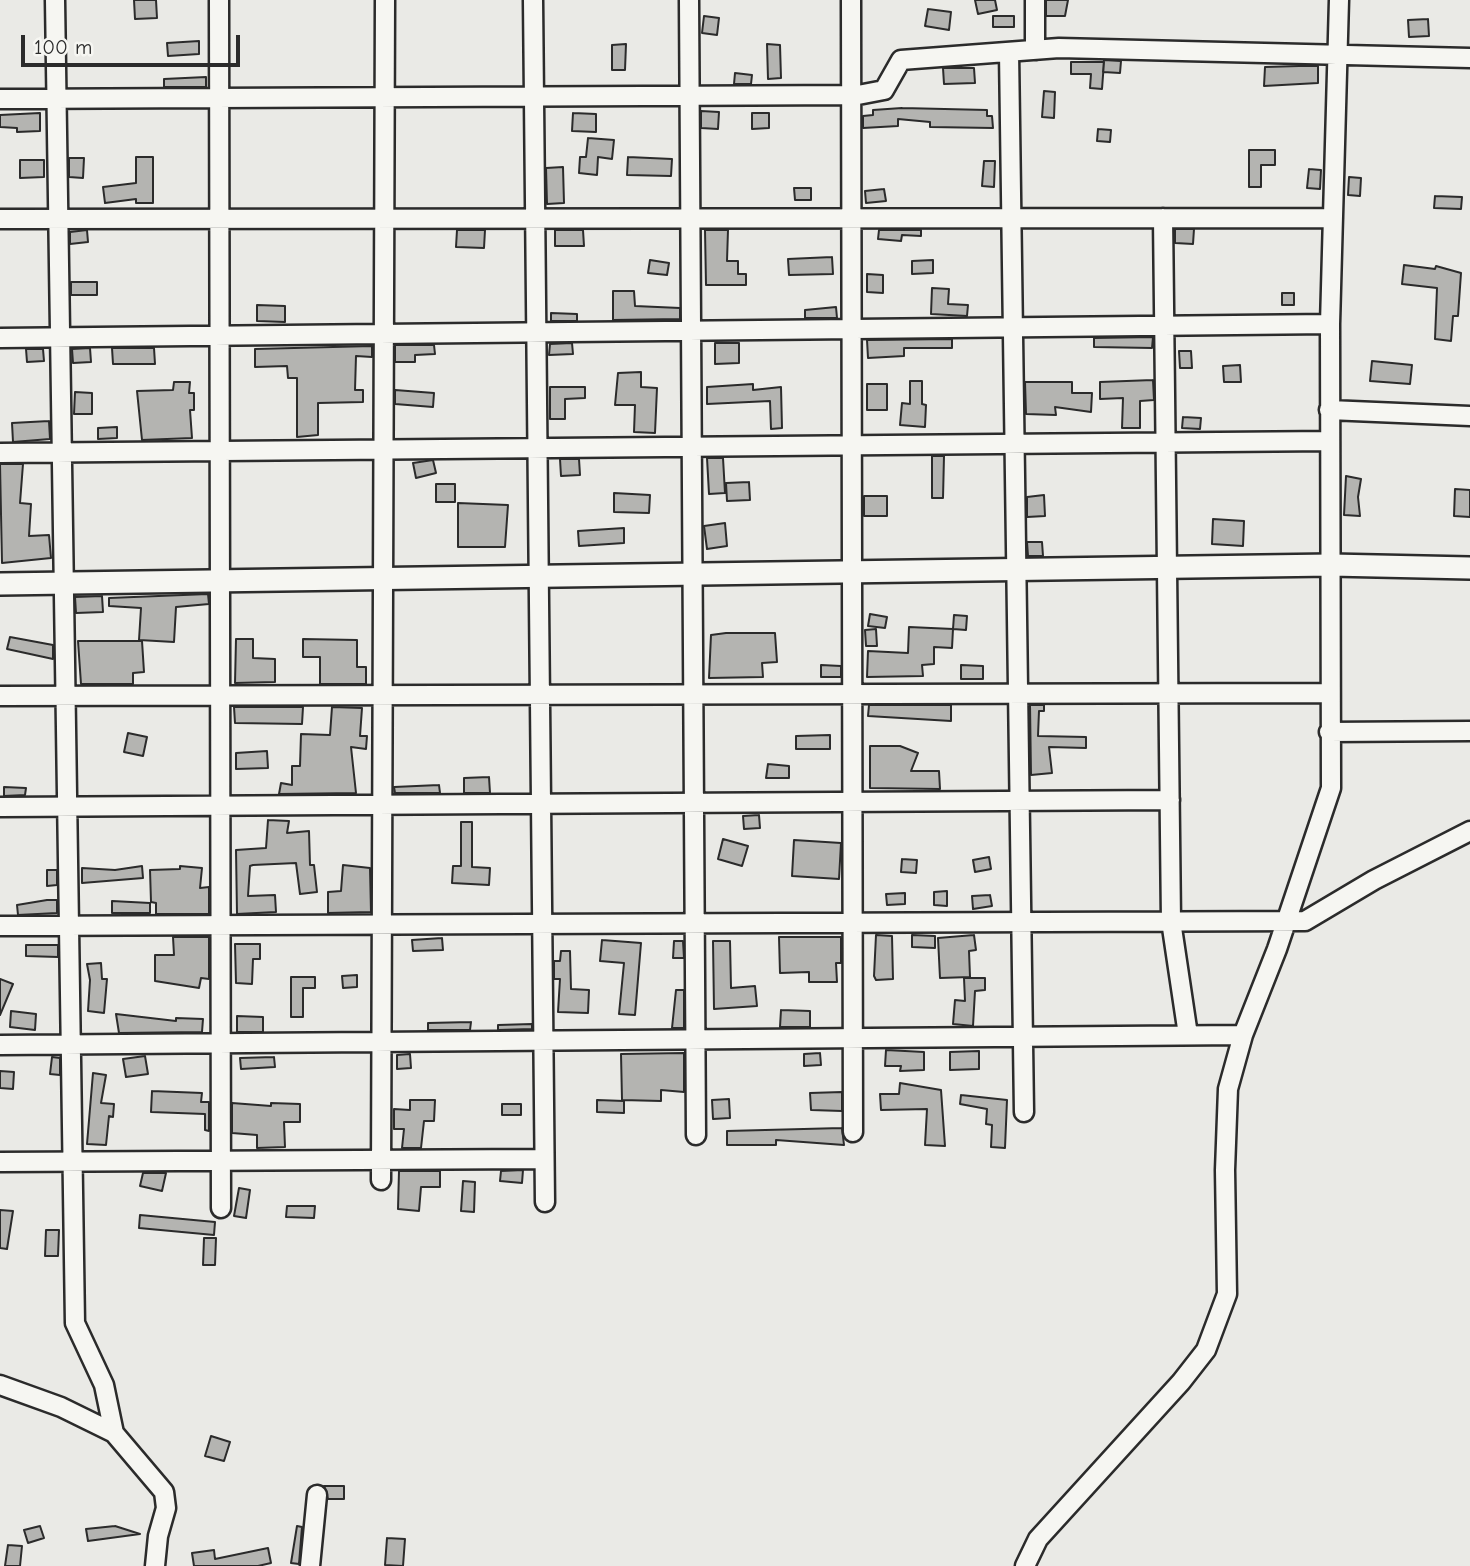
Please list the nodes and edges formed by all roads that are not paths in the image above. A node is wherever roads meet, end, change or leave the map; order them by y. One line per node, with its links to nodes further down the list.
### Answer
1 (55, 0): 19 (street)
2 (219, 0): 17 (street)
3 (385, 0): 16 (street)
4 (533, 0): 14 (street)
5 (689, 0): 15 (street)
6 (851, 0): 13 (street)
7 (1035, 0): 9 (street)
8 (1339, 0): 11 (street)
9 (1035, 50): 10 (street); 11 (street)
10 (1009, 52): 13 (street); 21 (street)
11 (1337, 55): 12 (street); 23 (street)
12 (1470, 58)
13 (852, 95): 15 (street); 20 (street)
14 (534, 96): 15 (street); 16 (street); 28 (street)
15 (689, 96): 29 (street)
16 (385, 97): 17 (street); 27 (street)
17 (219, 98): 19 (street); 26 (street)
18 (0, 99): 19 (street)
19 (56, 99): 25 (street)
20 (852, 218): 21 (street); 29 (street); 33 (street)
21 (1012, 218): 22 (street); 32 (street)
22 (1163, 218): 23 (street); 31 (street)
23 (1333, 218): 30 (street)
24 (0, 219): 25 (street)
25 (58, 219): 26 (street); 38 (street)
26 (219, 219): 27 (street); 37 (street)
27 (384, 219): 28 (street); 36 (street)
28 (535, 219): 29 (street); 35 (street)
29 (690, 219): 34 (street)
30 (1330, 324): 31 (street); 40 (street)
31 (1164, 326): 32 (street); 42 (street)
32 (1013, 327): 33 (street); 44 (street)
33 (852, 329): 34 (street); 45 (street)
34 (691, 331): 35 (street); 46 (street)
35 (536, 332): 36 (street); 47 (street)
36 (384, 334): 37 (street); 48 (street)
37 (220, 335): 38 (street); 49 (street)
38 (60, 337): 39 (street); 51 (street)
39 (0, 338)
40 (1329, 410): 41 (street); 43 (street)
41 (1470, 416)
42 (1166, 441): 43 (street); 44 (street); 54 (street)
43 (1330, 441): 52 (street)
44 (1014, 443): 45 (street); 55 (street)
45 (852, 444): 46 (street); 56 (street)
46 (691, 446): 47 (street); 57 (street)
47 (537, 448): 48 (street); 58 (street)
48 (383, 449): 49 (street); 59 (street)
49 (220, 451): 51 (street); 60 (street)
50 (0, 453): 51 (street)
51 (62, 453): 62 (street)
52 (1331, 565): 53 (street); 54 (street); 63 (street)
53 (1470, 568)
54 (1167, 570): 55 (street); 66 (street)
55 (1016, 571): 56 (street); 65 (street)
56 (852, 573): 57 (street); 64 (street)
57 (692, 575): 58 (street); 68 (street)
58 (539, 578): 59 (street); 67 (street)
59 (383, 580): 60 (street); 72 (street)
60 (220, 583): 62 (street); 71 (street)
61 (0, 584): 62 (street)
62 (64, 586): 70 (street)
63 (1329, 693): 66 (street); 74 (street)
64 (853, 694): 65 (street); 68 (street); 77 (street)
65 (1018, 694): 66 (street); 76 (street)
66 (1169, 694): 75 (street)
67 (540, 695): 68 (street); 72 (street); 79 (street)
68 (693, 695): 78 (street)
69 (0, 696): 70 (street)
70 (66, 696): 71 (street); 83 (street)
71 (220, 696): 72 (street); 81 (street)
72 (383, 696): 80 (street)
73 (1470, 731): 74 (street)
74 (1329, 732): 87 (street)
75 (1170, 800): 76 (street); 86 (street)
76 (1019, 801): 77 (street); 85 (street)
77 (853, 802): 78 (street); 88 (street)
78 (694, 803): 79 (street); 89 (street)
79 (541, 804): 80 (street); 91 (street)
80 (382, 805): 81 (street); 90 (street)
81 (221, 806): 83 (street); 92 (street)
82 (0, 807): 83 (street)
83 (67, 807): 94 (street)
84 (1470, 831): 87 (street)
85 (1021, 921): 86 (street); 88 (street); 97 (street)
86 (1171, 921): 87 (street); 95 (street)
87 (1287, 921): 96 (street)
88 (853, 922): 89 (street); 98 (street)
89 (694, 923): 91 (street); 99 (street)
90 (382, 924): 91 (street); 92 (street); 101 (street)
91 (542, 924): 100 (street)
92 (221, 925): 94 (street); 102 (street)
93 (0, 926): 94 (street)
94 (69, 926): 103 (street)
95 (1188, 1035): 96 (street); 97 (street)
96 (1243, 1035): 121 (street)
97 (1023, 1037): 98 (street); 105 (street)
98 (853, 1038): 99 (street); 106 (street)
99 (695, 1039): 100 (street); 107 (street)
100 (543, 1040): 101 (street); 114 (street)
101 (382, 1042): 102 (street); 108 (street)
102 (221, 1043): 103 (street); 110 (street)
103 (71, 1044): 104 (street); 112 (street)
104 (0, 1045)
105 (1024, 1112)
106 (853, 1132)
107 (696, 1135)
108 (381, 1159): 109 (street); 110 (street); 113 (street)
109 (537, 1159)
110 (221, 1160): 112 (street); 115 (street)
111 (0, 1161): 112 (street)
112 (73, 1161): 117 (street)
113 (381, 1180)
114 (545, 1202)
115 (221, 1208)
116 (0, 1385): 117 (street)
117 (114, 1433): 119 (street)
118 (317, 1495): 120 (street)
119 (155, 1566)
120 (310, 1566)
121 (1025, 1566)

